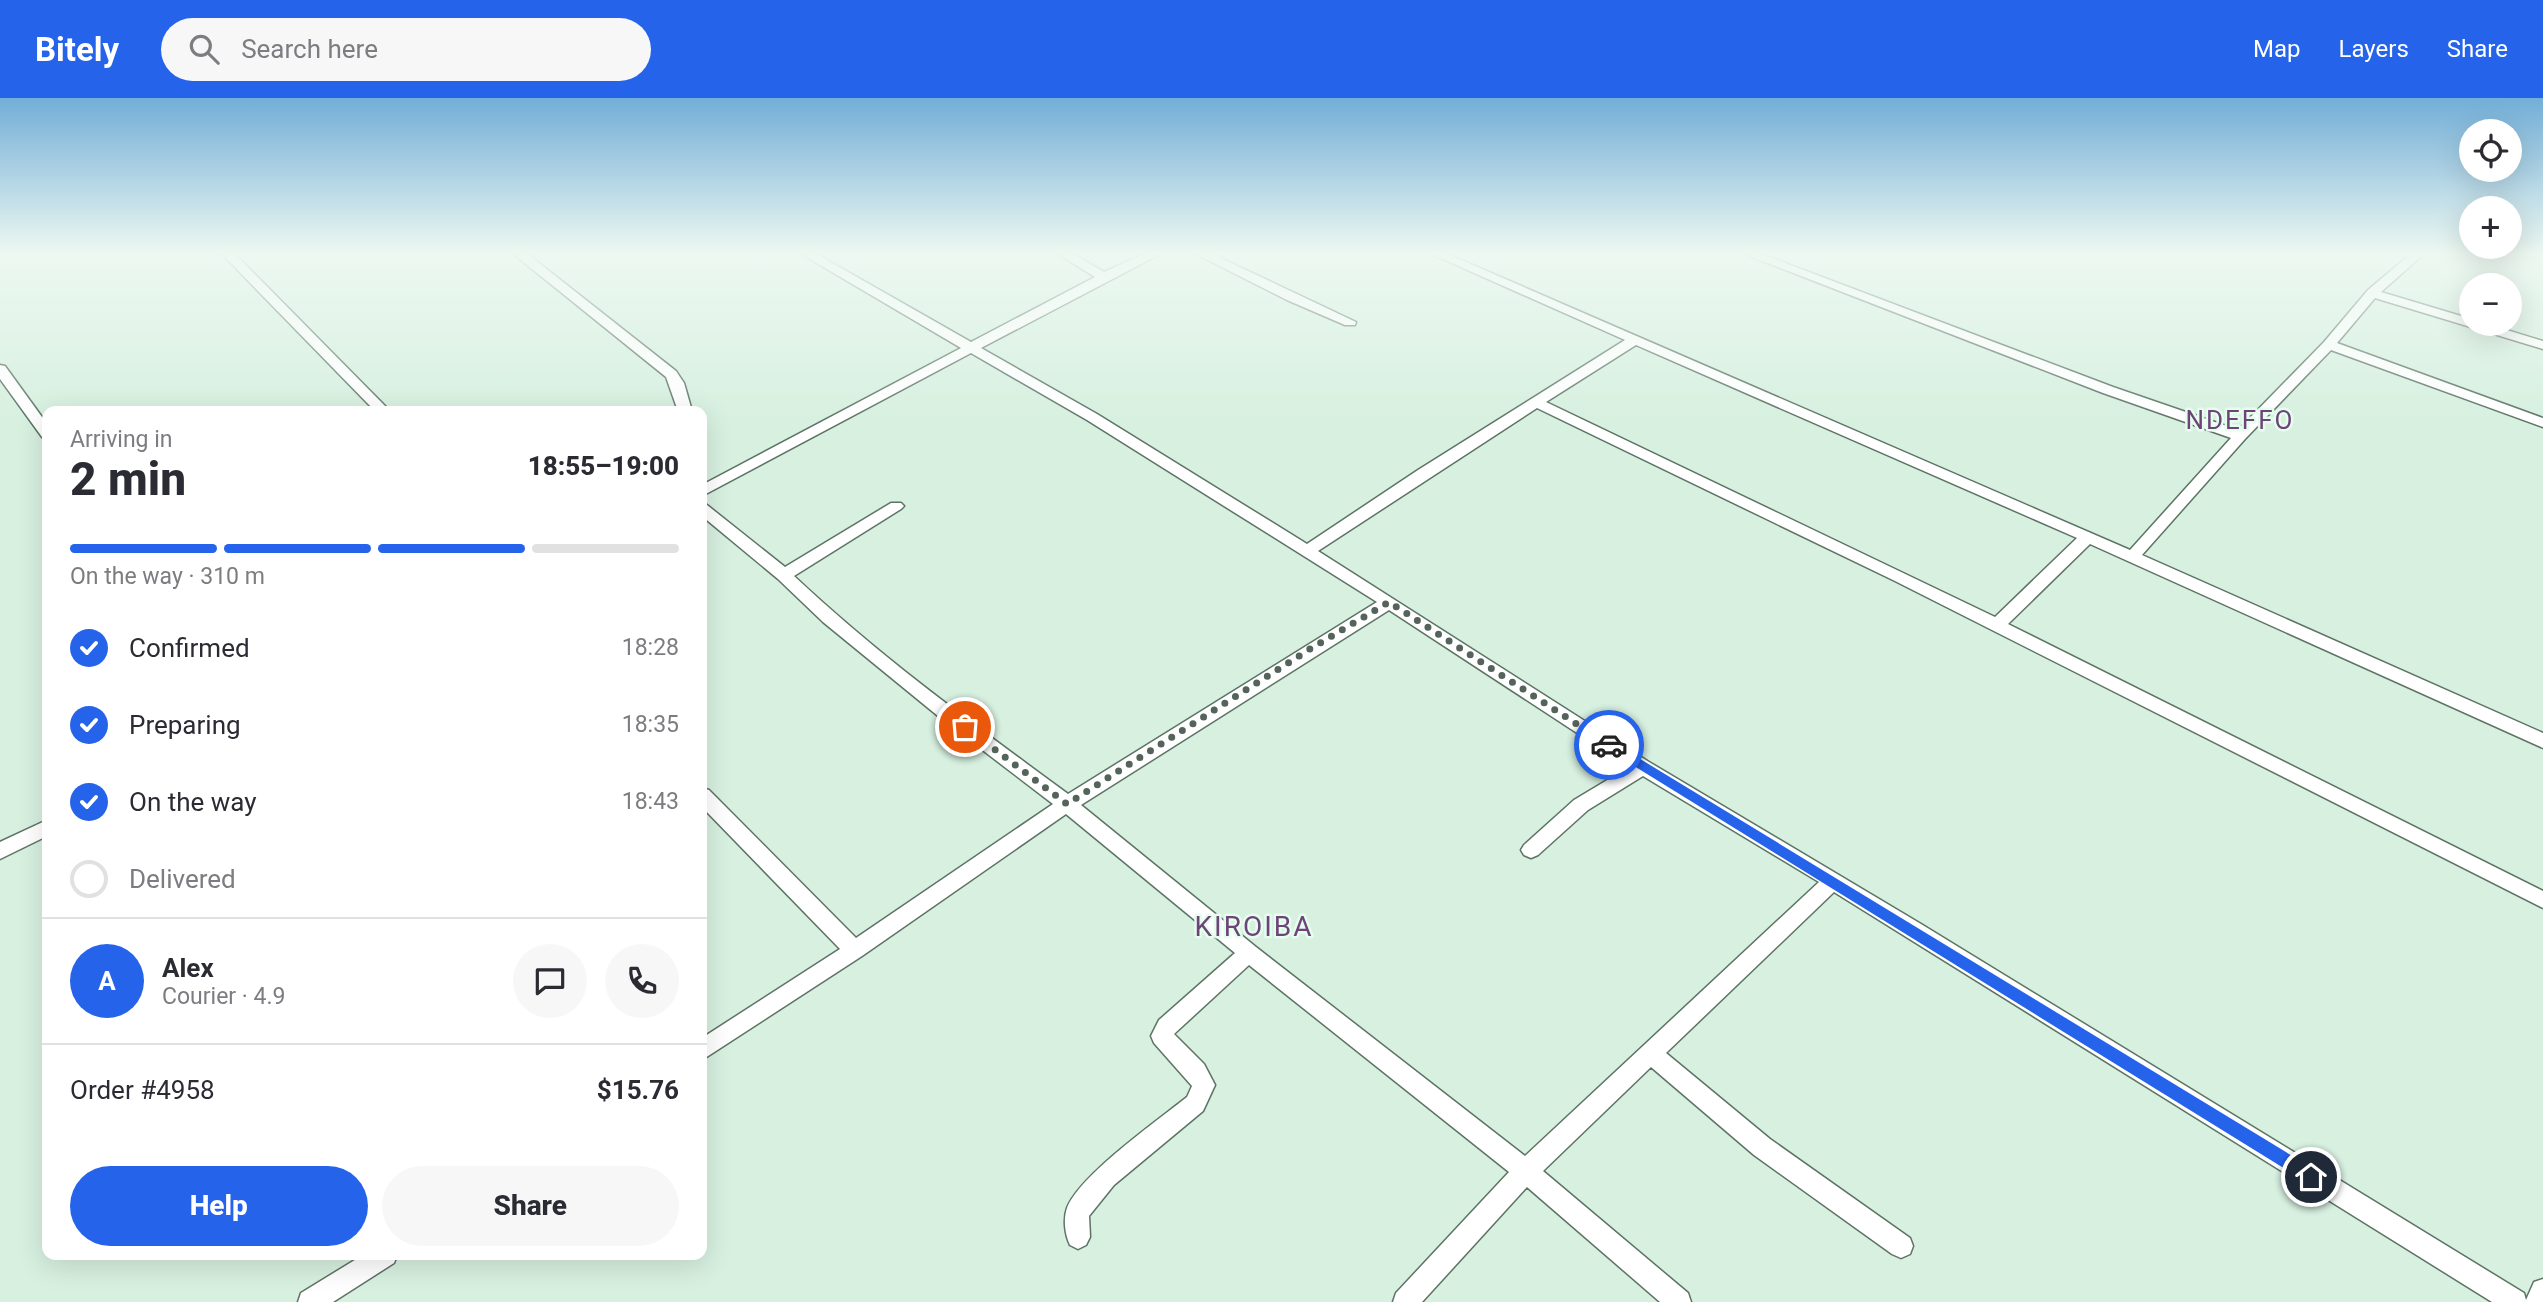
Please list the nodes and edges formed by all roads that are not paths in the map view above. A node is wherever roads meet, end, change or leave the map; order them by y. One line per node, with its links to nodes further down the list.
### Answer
1 (281, 308): 17 (street)
2 (591, 308): 18 (street)
3 (904, 308): 14 (street)
4 (1047, 308): 14 (street)
5 (1317, 308): 10 (street)
6 (1559, 308): 11 (street)
7 (1893, 308): 21 (street)
8 (2359, 308): 12 (street)
9 (2422, 308): 13 (street)
10 (1350, 322)
11 (1633, 341): 16 (street); 25 (street)
12 (2329, 345): 19 (street); 21 (street)
13 (2543, 345)
14 (970, 350): 22 (street); 26 (street)
15 (0, 369): 20 (street)
16 (1536, 402): 26 (street); 30 (street)
17 (378, 406)
18 (684, 406)
19 (2543, 423)
20 (42, 428)
21 (2240, 436): 27 (street)
22 (707, 488)
23 (707, 496): 28 (street)
24 (897, 506): 28 (street)
25 (2088, 537): 27 (street); 30 (street)
26 (1307, 551): 29 (street)
27 (2132, 556): 31 (street)
28 (783, 575): 34 (street)
29 (1389, 602): 32 (street); 34 (street)
30 (1997, 625): 39 (street)
31 (2543, 741)
32 (1643, 767): 36 (street); 38 (street)
33 (707, 800): 40 (street)
34 (1067, 804): 40 (street); 41 (street)
35 (42, 830): 37 (street)
36 (1531, 850)
37 (0, 851)
38 (1833, 881): 43 (street); 52 (street)
39 (2543, 900)
40 (855, 950): 42 (street)
41 (1249, 953): 44 (street); 45 (street)
42 (707, 1047)
43 (1651, 1054): 44 (street); 46 (street)
44 (1526, 1171): 50 (street); 51 (street)
45 (1078, 1237)
46 (1901, 1246)
47 (377, 1260): 49 (street)
48 (2543, 1291): 53 (street)
49 (310, 1302)
50 (1405, 1302)
51 (1679, 1302)
52 (2515, 1302)
53 (2538, 1302)

